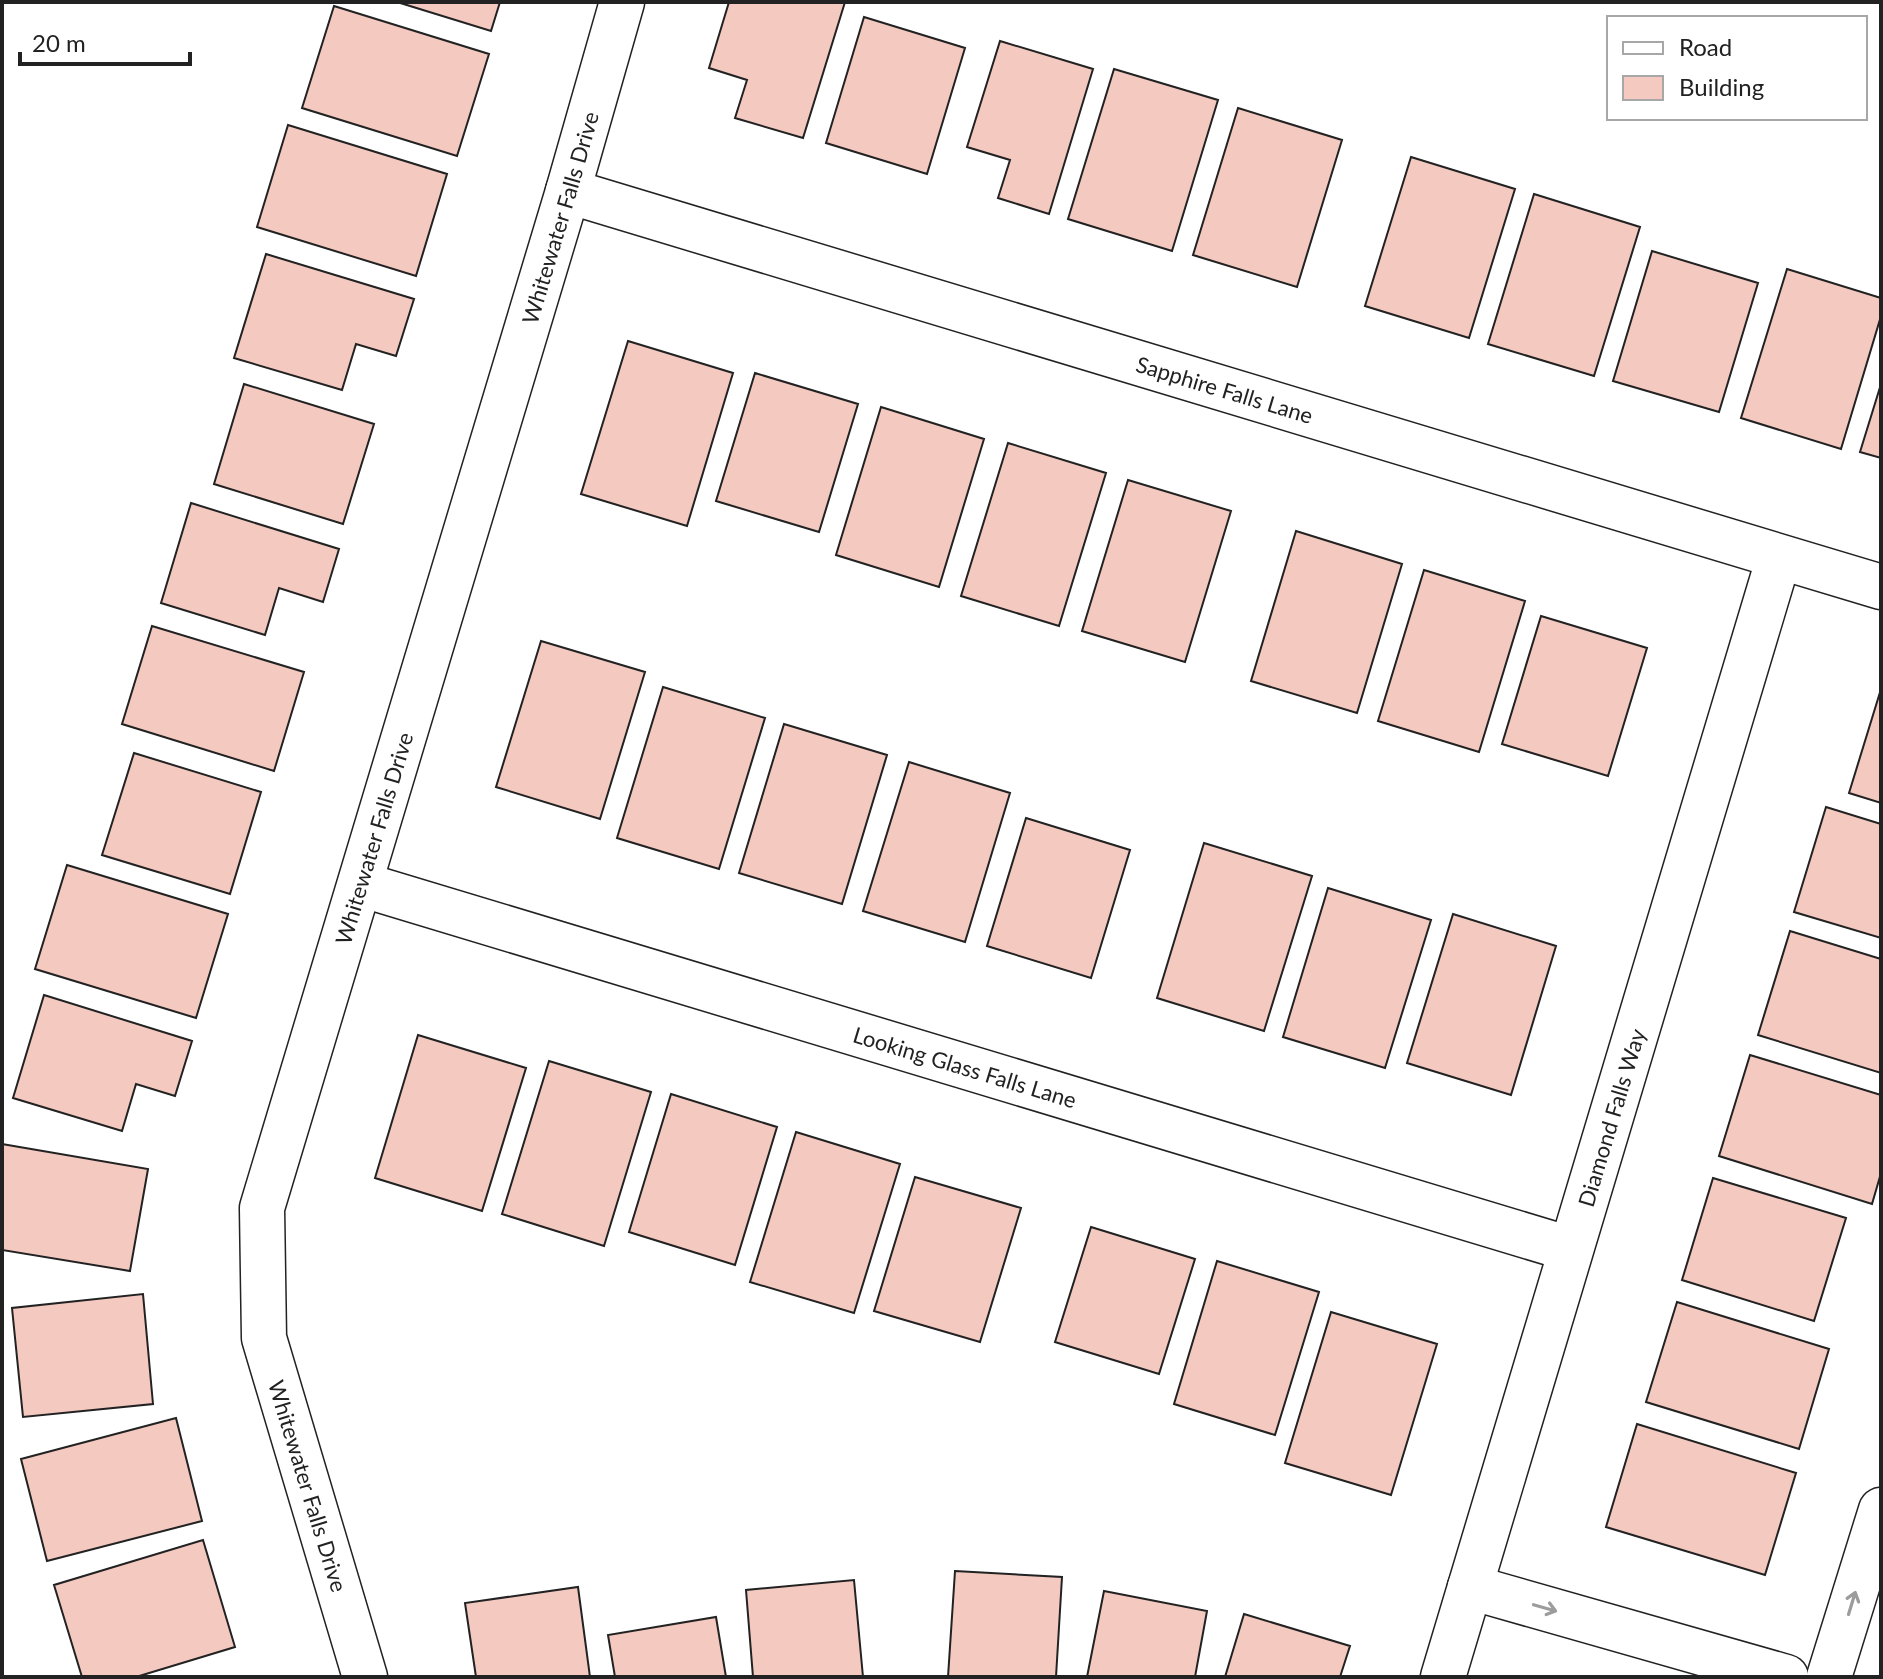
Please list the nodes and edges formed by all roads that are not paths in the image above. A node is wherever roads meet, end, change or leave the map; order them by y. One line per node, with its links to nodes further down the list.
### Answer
1 (622, 2): 2 (street, Whitewater Falls Drive)
2 (568, 191): 3 (street, Sapphire Falls Lane); 5 (street, Whitewater Falls Drive)
3 (1779, 557): 4 (street, Sapphire Falls Lane); 6 (street, Diamond Falls Way)
4 (1881, 587)
5 (360, 884): 6 (street, Looking Glass Falls Lane); 9 (street, Whitewater Falls Drive)
6 (1570, 1249): 8 (street, Diamond Falls Way)
7 (1881, 1510): 12 (street, one-way to 7)
8 (1470, 1587): 10 (street, Diamond Falls Way); 11 (street, one-way to 11)
9 (365, 1677)
10 (1443, 1677)
11 (1786, 1677)
12 (1829, 1677)

